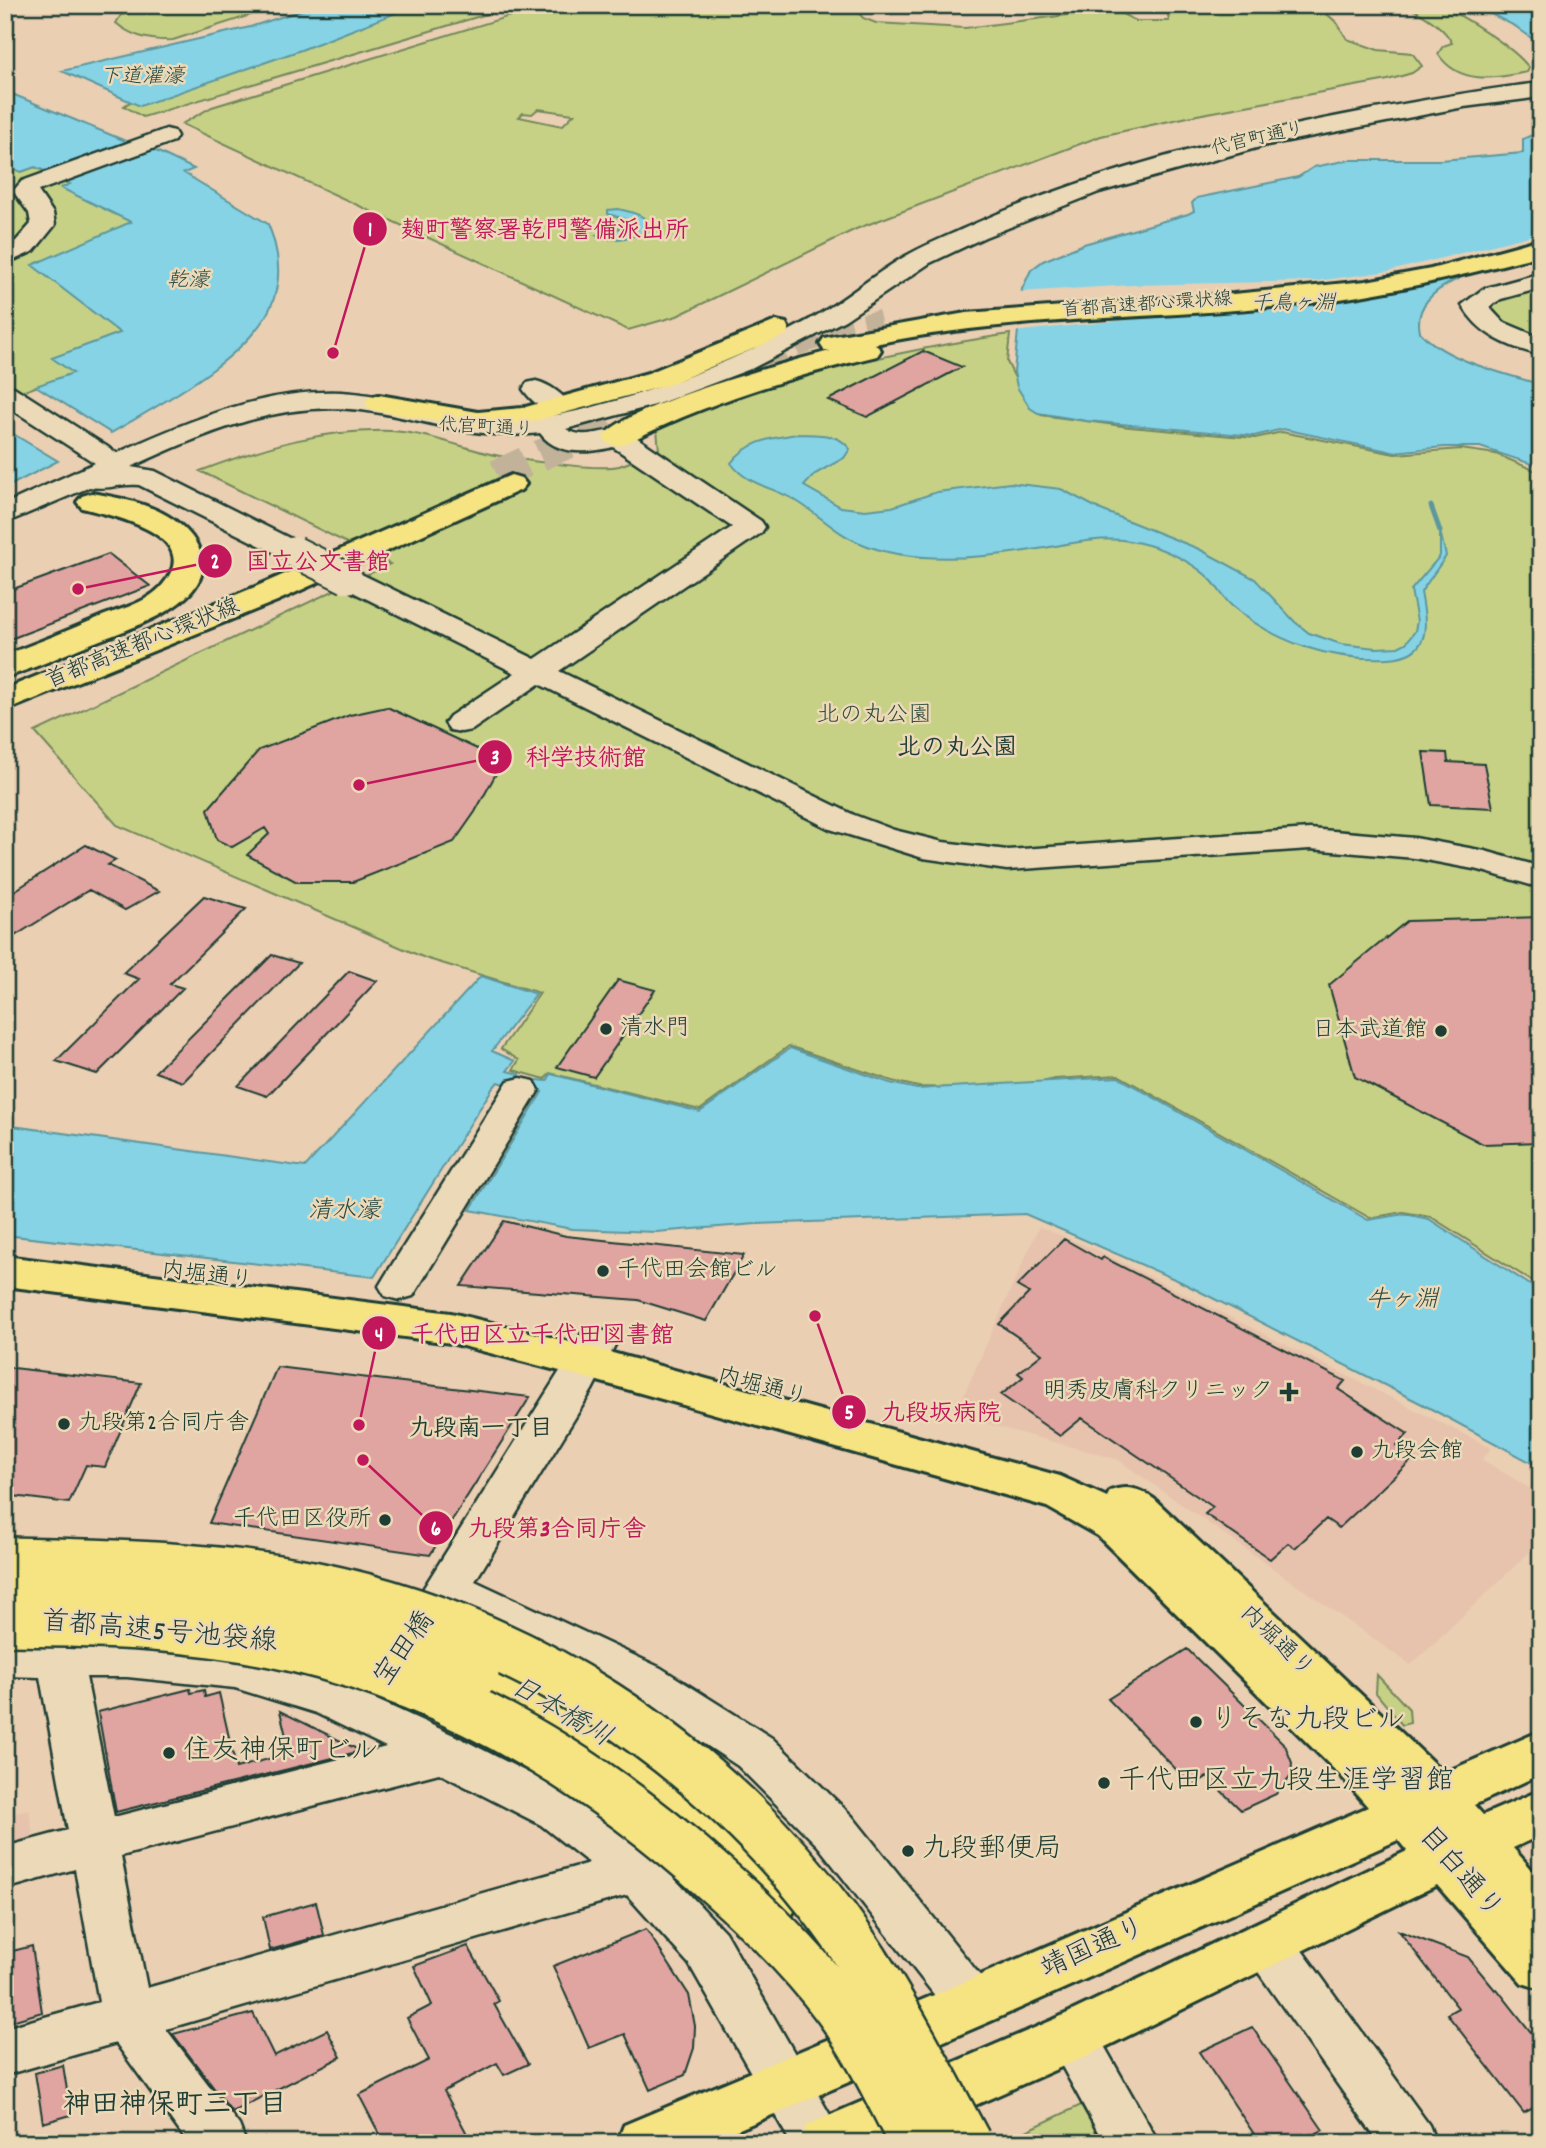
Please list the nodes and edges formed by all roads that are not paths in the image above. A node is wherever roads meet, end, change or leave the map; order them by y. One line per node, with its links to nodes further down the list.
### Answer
1 (1541, 90): 17 (street, 代官町通り)
2 (166, 136): 5 (street)
3 (1541, 237): 8 (main road)
4 (1541, 247): 8 (main road, 首都高速都心環状線)
5 (5, 257)
6 (1541, 280): 12 (street)
7 (918, 303): 8 (main road)
8 (974, 314): 9 (main road); 11 (main road); 18 (main road)
9 (881, 322)
10 (776, 329): 17 (main road)
11 (834, 344)
12 (1541, 347)
13 (427, 386): 16 (street)
14 (536, 389): 17 (street)
15 (5, 393): 19 (street)
16 (379, 403): 17 (main road); 19 (street)
17 (554, 420): 18 (street); 20 (street, 代官町通り)
18 (617, 437): 25 (street)
19 (116, 464): 22 (street)
20 (145, 477): 21 (street, 代官町通り); 22 (street); 23 (street)
21 (92, 502): 22 (street, 代官町通り); 26 (main road)
22 (6, 523)
23 (295, 552): 24 (street, bridge)
24 (355, 565): 25 (street); 26 (main road); 26 (main road, 首都高速都心環状線)
25 (534, 671): 27 (street); 28 (street)
26 (12, 692)
27 (461, 723)
28 (1541, 878)
29 (521, 1090): 32 (street)
30 (5, 1251): 33 (main road, 内堀通り)
31 (5, 1271): 33 (main road, 内堀通り)
32 (398, 1286)
33 (591, 1352): 36 (street, 宝田橋); 43 (main road, 内堀通り)
34 (5, 1562): 52 (main road, bridge)
35 (5, 1590): 55 (main road, 首都高速5号池袋線, bridge)
36 (444, 1595): 40 (street, 宝田橋, bridge); 53 (street)
37 (5, 1621): 55 (main road, 首都高速5号池袋線, bridge)
38 (5, 1658): 39 (street)
39 (60, 1658): 40 (street); 45 (street)
40 (366, 1706): 42 (street)
41 (1541, 1751): 43 (main road, 靖国通り)
42 (443, 1752): 45 (street); 48 (street)
43 (1422, 1805): 46 (main road, 目白通り); 53 (main road, 靖国通り)
44 (1541, 1811): 46 (main road)
45 (94, 1844): 47 (street); 54 (street)
46 (1460, 1849): 49 (main road, 目白通り); 50 (main road); 51 (main road, 目白通り)
47 (5, 1868)
48 (636, 1871): 54 (street); 58 (street)
49 (1541, 1917)
50 (1268, 1943): 56 (main road); 68 (street)
51 (1541, 1966)
52 (868, 1968): 65 (main road, bridge); 66 (main road, bridge)
53 (962, 2008): 58 (main road, 靖国通り, bridge)
54 (127, 2017): 57 (street); 61 (street)
55 (853, 2030): 59 (main road, 首都高速5号池袋線, bridge)
56 (1072, 2037): 60 (main road, bridge); 67 (street)
57 (5, 2052)
58 (799, 2075): 60 (street); 62 (main road, 靖国通り)
59 (882, 2079): 63 (main road, bridge); 64 (main road, 首都高速5号池袋線, bridge)
60 (832, 2140)
61 (220, 2143)
62 (644, 2143)
63 (908, 2143)
64 (915, 2143)
65 (966, 2143)
66 (986, 2143)
67 (1133, 2143)
68 (1410, 2143)

